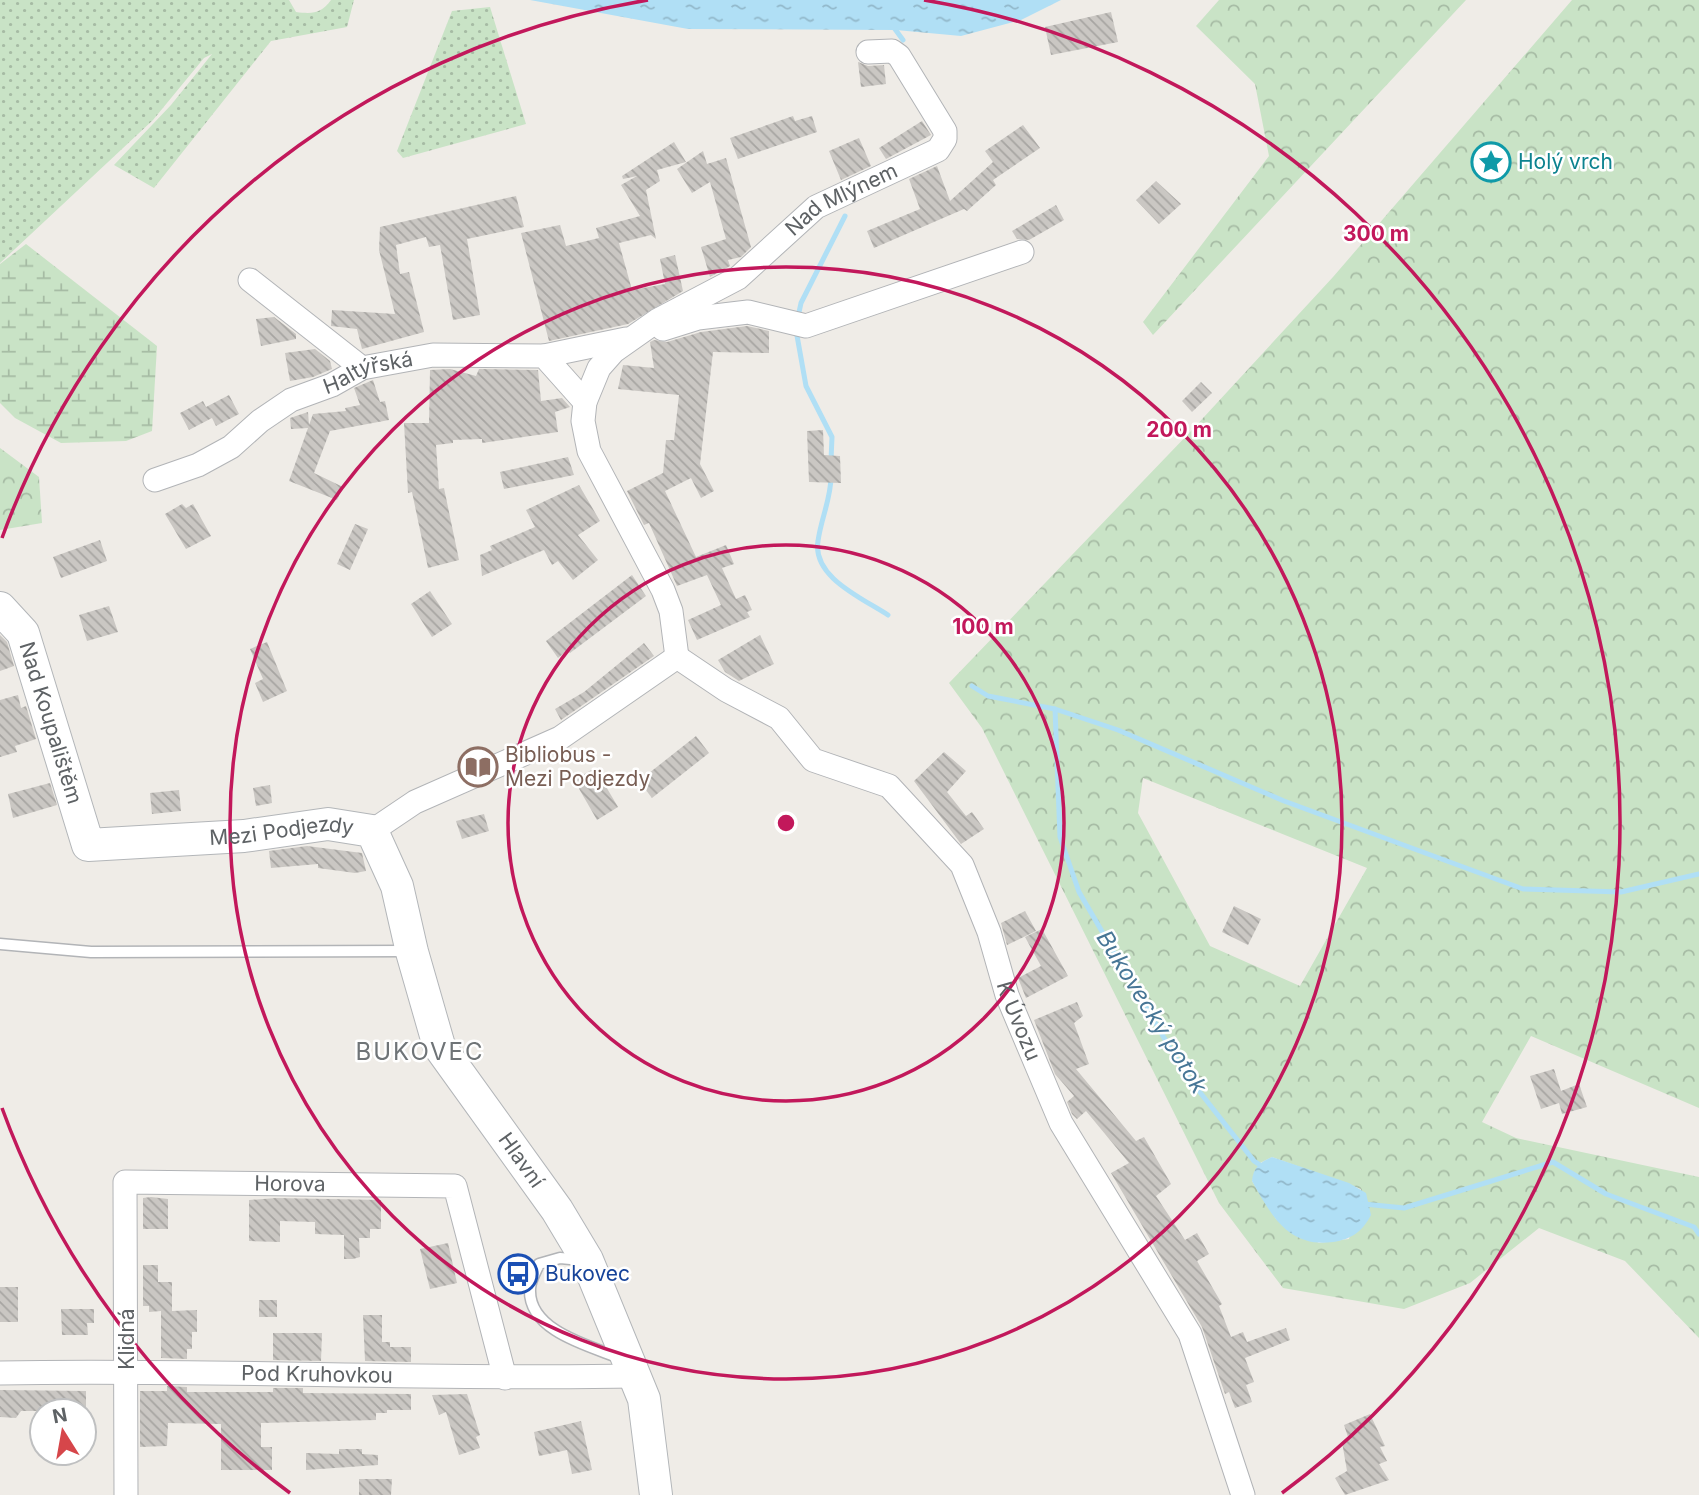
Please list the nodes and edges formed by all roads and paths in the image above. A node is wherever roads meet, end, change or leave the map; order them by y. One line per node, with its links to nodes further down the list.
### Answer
1 (868, 52): 4 (street, Nad Mlýnem)
2 (1022, 252): 4 (street, Haltýřská)
3 (250, 280): 6 (street)
4 (635, 337): 5 (street, Haltýřská); 7 (street)
5 (544, 356): 6 (street, Haltýřská); 7 (street)
6 (362, 369): 8 (street, Haltýřská)
7 (585, 402): 10 (street)
8 (155, 480)
9 (0, 608): 12 (street, Nad Koupalištěm)
10 (677, 657): 11 (street, Mezi Podjezdy); 23 (street, K Úvozu)
11 (372, 831): 12 (street, Mezi Podjezdy); 14 (street, Hlavní)
12 (88, 845)
13 (0, 944): 14 (lane)
14 (412, 951): 16 (street, Hlavní)
15 (125, 1182): 18 (street, Klidná); 20 (street, Horova)
16 (587, 1260): 17 (street, Hlavní); 17 (lane)
17 (632, 1369): 20 (street, Pod Kruhovkou); 22 (street, Hlavní)
18 (127, 1371): 19 (street, Pod Kruhovkou); 20 (street, Pod Kruhovkou); 21 (street, Klidná)
19 (0, 1373)
20 (505, 1378)
21 (126, 1495)
22 (656, 1495)
23 (1243, 1495)

